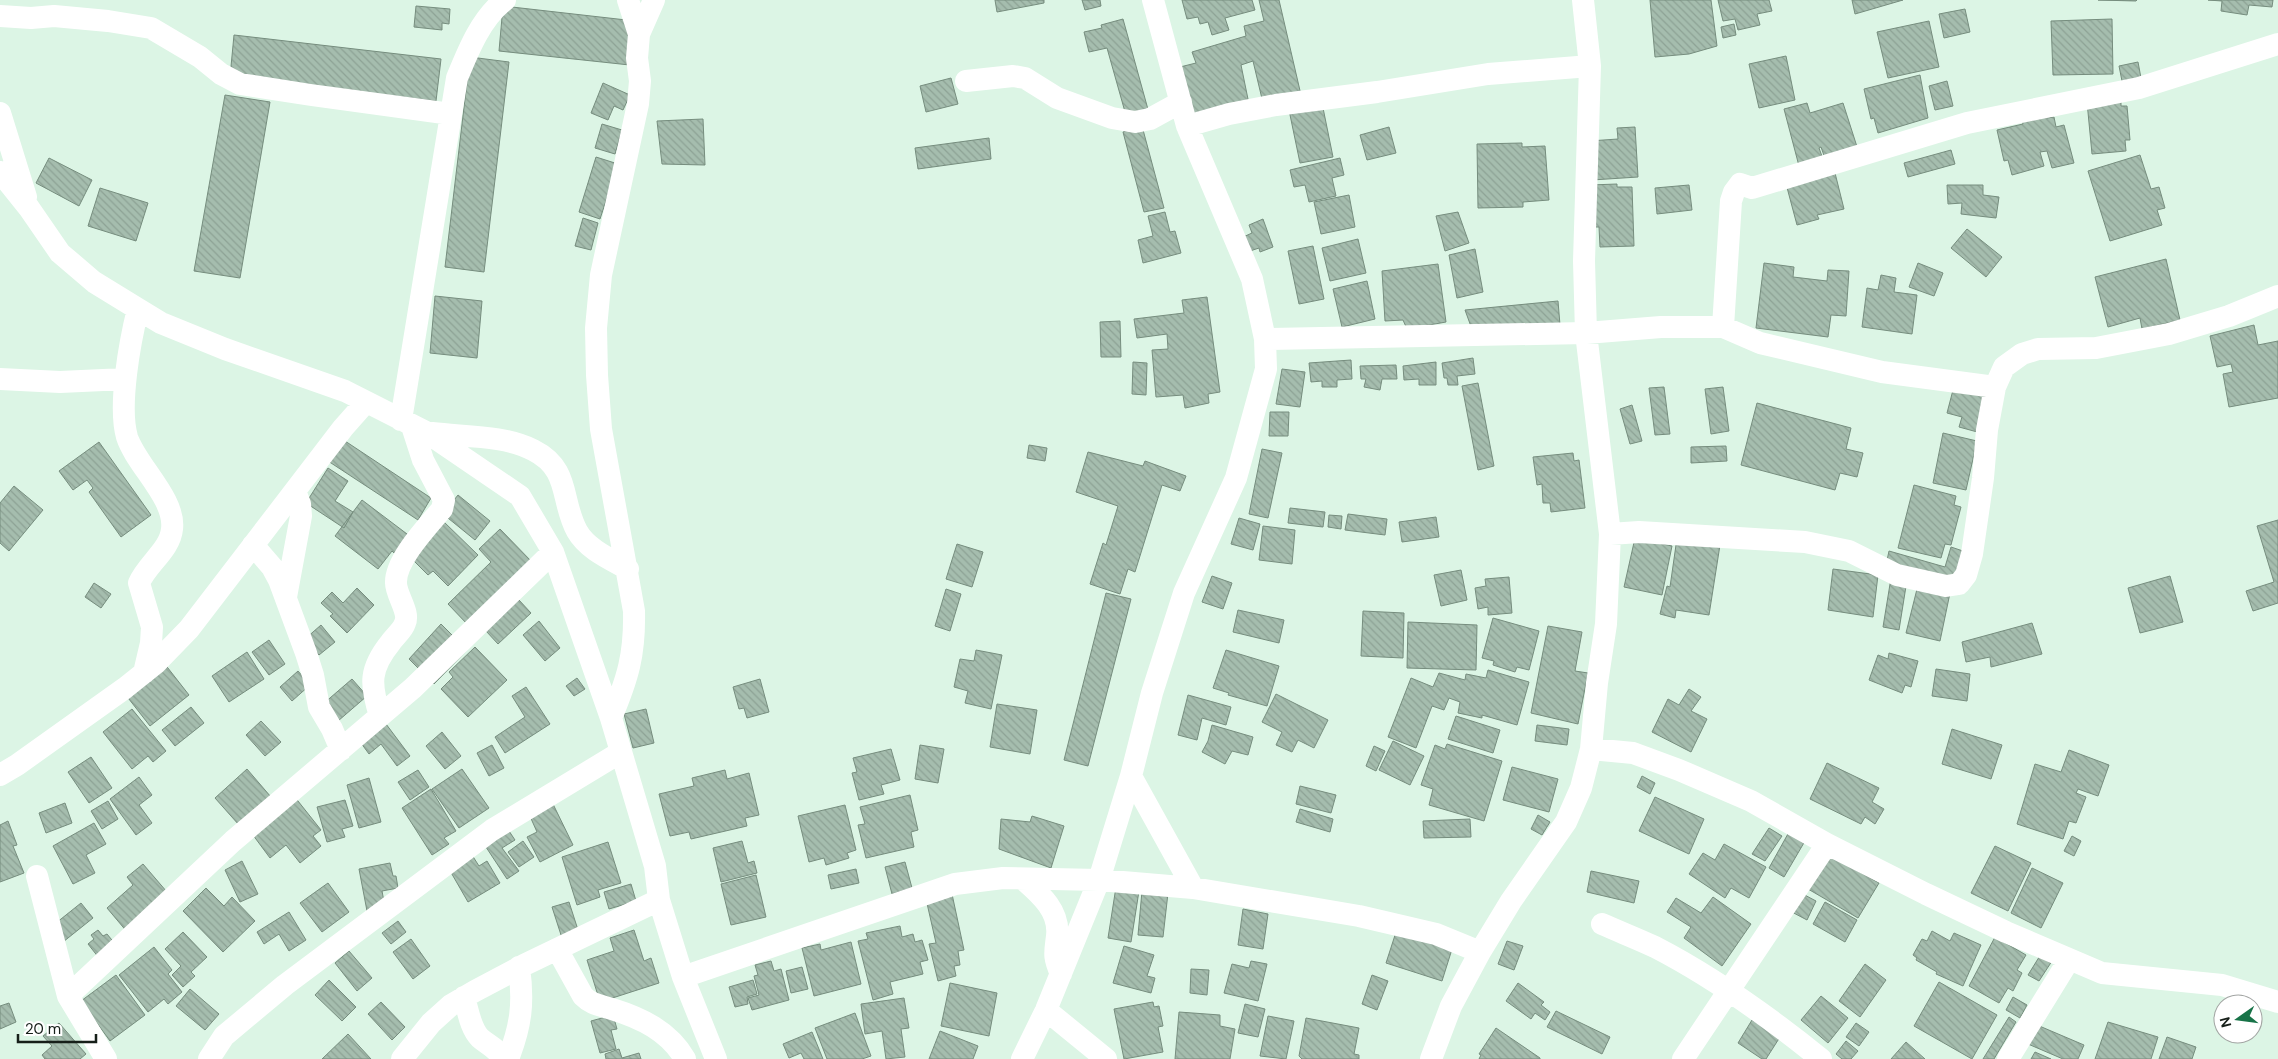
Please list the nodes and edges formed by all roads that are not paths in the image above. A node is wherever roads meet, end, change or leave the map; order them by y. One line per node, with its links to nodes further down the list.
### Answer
1 (505, 0): 13 (street)
2 (628, 0): 7 (street)
3 (654, 0): 7 (street)
4 (1153, 0): 11 (street)
5 (1583, 0): 9 (street)
6 (0, 16): 13 (street)
7 (639, 34): 31 (street)
8 (2278, 44): 19 (street)
9 (1590, 66): 14 (street); 20 (street)
10 (966, 81): 11 (street)
11 (1181, 102): 14 (street)
12 (0, 113): 16 (street)
13 (451, 114): 26 (street)
14 (1187, 126): 21 (street)
15 (0, 172): 16 (street)
16 (29, 208): 18 (street)
17 (2278, 296): 24 (street)
18 (138, 309): 23 (street); 25 (street)
19 (1723, 327): 20 (street); 24 (street)
20 (1586, 333): 21 (street); 28 (street)
21 (1266, 339): 40 (street)
22 (0, 379): 23 (street)
23 (125, 379): 33 (street)
24 (1995, 387): 28 (street)
25 (366, 402): 26 (street); 27 (street)
26 (413, 426): 30 (street); 31 (street); 34 (street)
27 (295, 491): 29 (street); 32 (street)
28 (1610, 534): 36 (street)
29 (253, 545): 32 (street); 33 (street)
30 (553, 552): 34 (street); 35 (street)
31 (628, 569): 35 (street)
32 (286, 601): 37 (street)
33 (144, 673): 39 (street)
34 (380, 716): 37 (street)
35 (611, 718): 38 (street)
36 (1591, 749): 41 (street); 49 (street)
37 (341, 750): 55 (street)
38 (621, 752): 46 (street); 60 (street)
39 (0, 775)
40 (1132, 776): 44 (street); 45 (street)
41 (1828, 844): 50 (street); 54 (street)
42 (37, 876): 55 (street)
43 (1024, 880): 44 (street); 52 (street); 53 (street)
44 (1099, 880): 45 (street); 52 (street)
45 (1193, 888): 49 (street)
46 (659, 900): 48 (street); 53 (street)
47 (1602, 924): 54 (street)
48 (557, 949): 51 (street); 64 (street)
49 (1480, 952): 68 (street)
50 (2069, 960): 57 (street); 71 (street)
51 (519, 967): 56 (street); 63 (street)
52 (1061, 974): 58 (street)
53 (682, 977): 65 (street)
54 (1730, 991): 69 (street); 70 (street)
55 (68, 996): 59 (street)
56 (464, 997): 61 (street); 62 (street)
57 (2278, 1002)
58 (1046, 1010): 66 (street); 67 (street)
59 (106, 1059)
60 (209, 1059)
61 (402, 1059)
62 (504, 1059)
63 (508, 1059)
64 (685, 1059)
65 (716, 1059)
66 (1022, 1059)
67 (1106, 1059)
68 (1431, 1059)
69 (1683, 1059)
70 (1821, 1059)
71 (2008, 1059)

